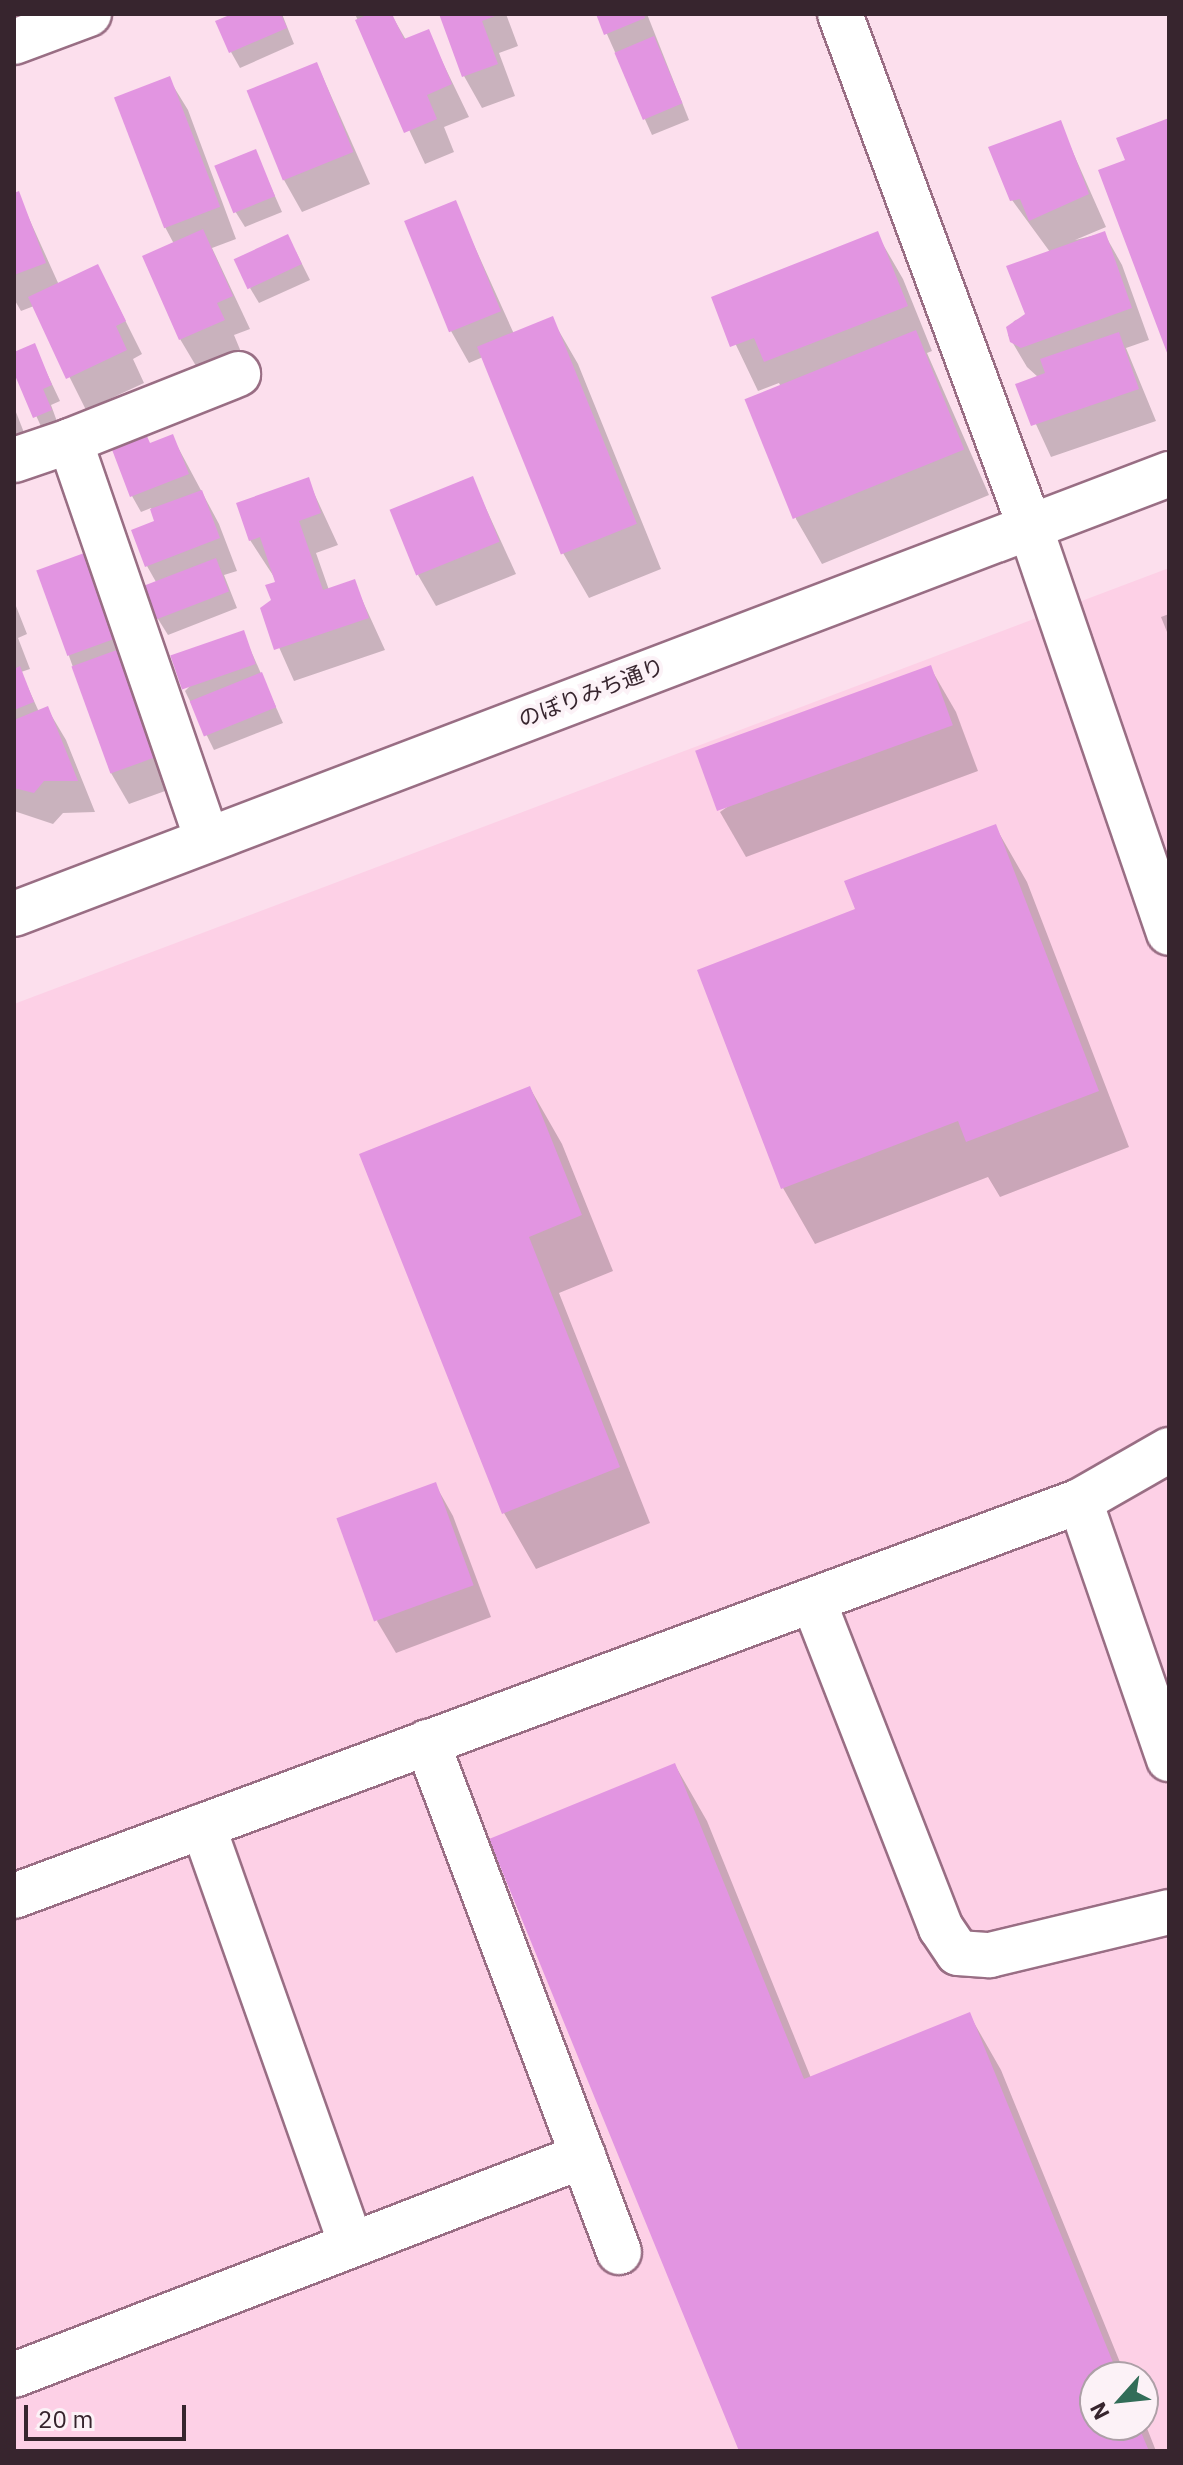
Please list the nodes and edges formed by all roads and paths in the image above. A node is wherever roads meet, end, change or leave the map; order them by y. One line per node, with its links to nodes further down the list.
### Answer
1 (89, 14): 3 (street)
2 (840, 14): 8 (street)
3 (14, 42)
4 (238, 374): 5 (street)
5 (70, 441): 6 (street); 9 (street)
6 (14, 460)
7 (1169, 474): 8 (street, のぼりみち通り)
8 (1029, 524): 9 (street, のぼりみち通り); 11 (street)
9 (207, 839): 10 (street, のぼりみち通り)
10 (18, 903)
11 (1169, 933)
12 (1169, 1450): 13 (street)
13 (1080, 1501): 14 (street); 16 (street)
14 (813, 1600): 15 (street); 19 (street)
15 (427, 1742): 17 (street); 20 (street)
16 (1169, 1759)
17 (203, 1826): 18 (street); 21 (street)
18 (14, 1896)
19 (1169, 1912)
20 (583, 2156): 21 (street); 22 (street)
21 (351, 2245): 23 (street)
22 (619, 2252)
23 (14, 2375)

